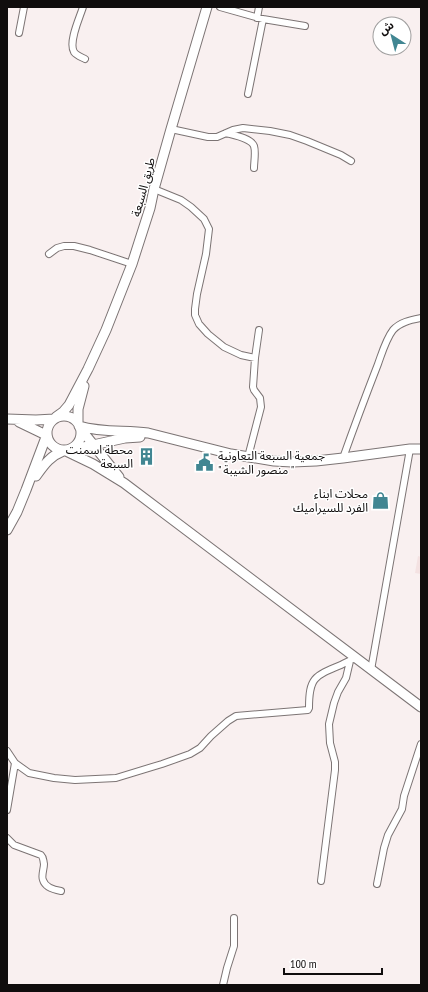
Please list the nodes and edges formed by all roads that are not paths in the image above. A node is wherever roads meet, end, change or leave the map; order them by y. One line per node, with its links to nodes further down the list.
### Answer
1 (24, 7): 8 (street)
2 (83, 7): 9 (street)
3 (207, 7): 11 (street, طريق السبعة)
4 (220, 7): 6 (street)
5 (259, 7): 6 (street)
6 (260, 18): 7 (street); 10 (street)
7 (305, 26)
8 (19, 33)
9 (85, 59)
10 (248, 94)
11 (171, 129): 12 (street); 15 (street, طريق السبعة)
12 (226, 133): 13 (street); 14 (street)
13 (351, 161)
14 (254, 168)
15 (154, 189): 17 (street, طريق السبعة); 20 (street)
16 (49, 254): 17 (street)
17 (132, 264): 21 (street, طريق السبعة)
18 (421, 318): 32 (street)
19 (259, 330): 20 (street)
20 (255, 358): 31 (street)
21 (88, 369): 22 (street); 24 (street)
22 (55, 418): 23 (street); 24 (street); 26 (street)
23 (11, 420): 26 (street)
24 (79, 426): 25 (street); 27 (street); 30 (street)
25 (158, 435): 27 (street); 31 (street)
26 (46, 436): 30 (street); 34 (street)
27 (94, 445): 30 (street); 33 (street)
28 (410, 449): 29 (street); 32 (street); 37 (street)
29 (421, 449)
30 (66, 450): 33 (street); 34 (street)
31 (248, 457): 32 (street)
32 (344, 458)
33 (124, 483): 36 (street)
34 (26, 490): 35 (street)
35 (7, 530)
36 (353, 659): 37 (street); 41 (street); 44 (street)
37 (371, 670): 38 (street)
38 (421, 707)
39 (421, 744): 45 (street)
40 (7, 751): 41 (street)
41 (15, 763): 42 (street)
42 (7, 810)
43 (7, 838): 46 (street)
44 (321, 881)
45 (377, 884)
46 (61, 891)
47 (234, 918): 48 (street)
48 (223, 985)

